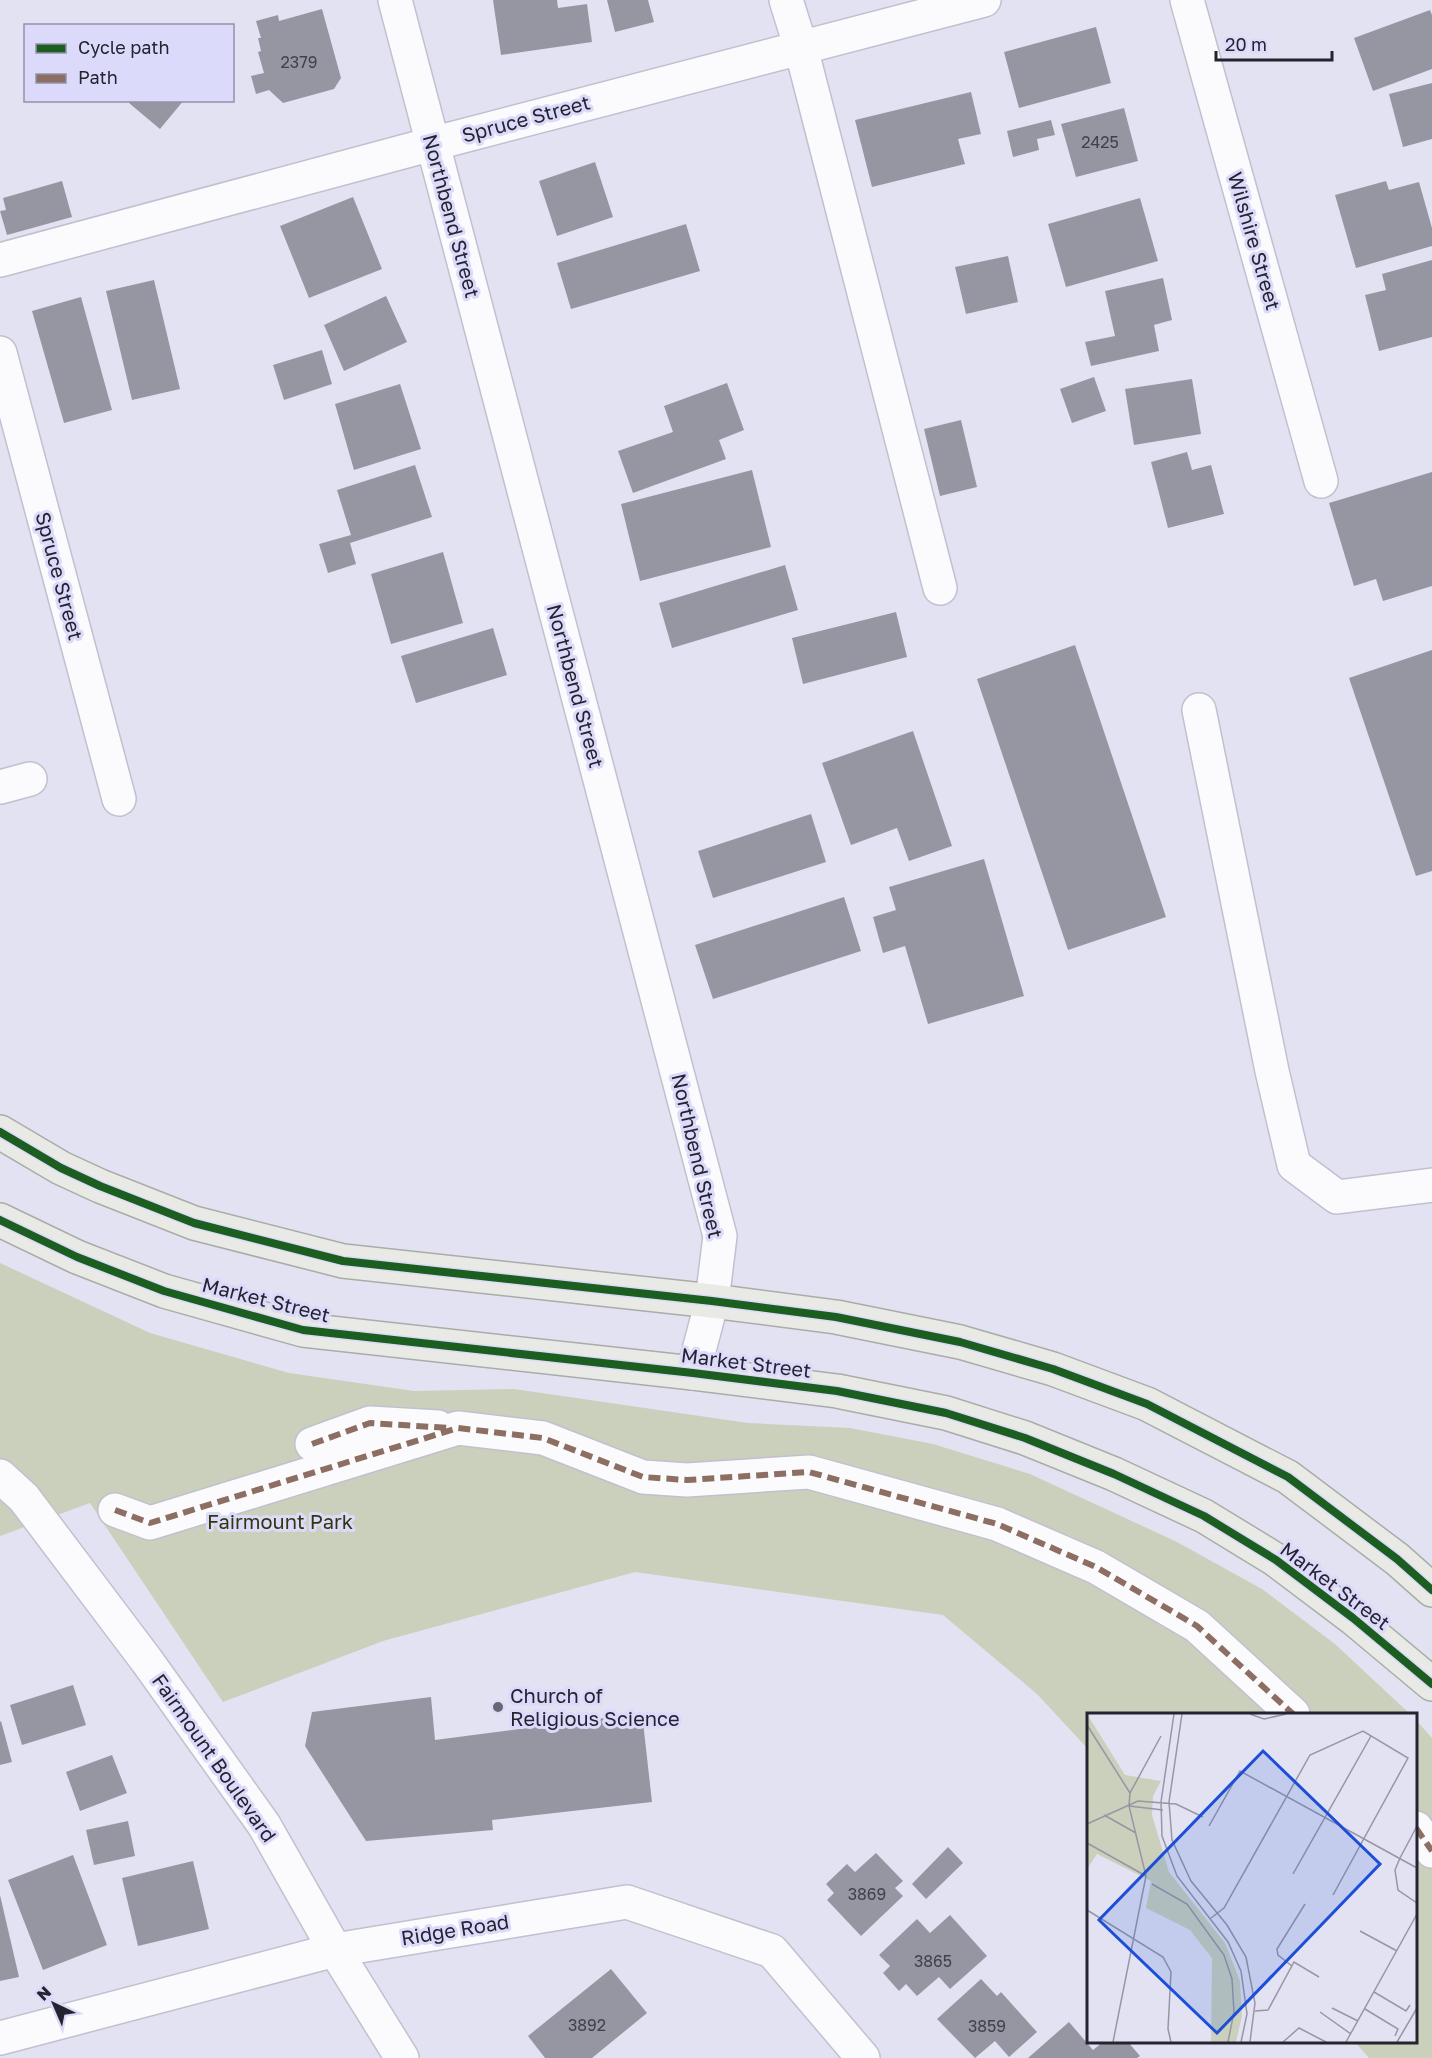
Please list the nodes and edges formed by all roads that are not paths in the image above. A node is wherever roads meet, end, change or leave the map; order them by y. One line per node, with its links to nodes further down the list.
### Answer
1 (395, 0): 6 (street, Northbend Street)
2 (786, 0): 5 (street)
3 (984, 0): 5 (street, Spruce Street)
4 (1187, 0): 9 (street, Wilshire Street)
5 (801, 48): 6 (street, Spruce Street); 10 (street)
6 (432, 144): 7 (street, Spruce Street); 16 (street, Northbend Street)
7 (0, 260)
8 (0, 353): 12 (street, Spruce Street)
9 (1321, 481)
10 (940, 588)
11 (1199, 710): 14 (street)
12 (118, 799)
13 (0, 1132): 16 (main road)
14 (1432, 1185)
15 (0, 1220): 17 (main road, Market Street)
16 (712, 1301): 17 (street, Northbend Street); 23 (main road)
17 (693, 1373): 24 (main road, Market Street)
18 (458, 1428): 19 (street); 22 (street); 25 (street)
19 (312, 1443)
20 (0, 1476): 21 (street, Fairmount Boulevard)
21 (12, 1502): 28 (street, Fairmount Boulevard)
22 (115, 1510)
23 (1432, 1590)
24 (1432, 1684)
25 (1292, 1713)
26 (1417, 1829): 27 (street)
27 (1432, 1851)
28 (335, 1950): 29 (street, Ridge Road); 30 (street, Fairmount Boulevard); 31 (street, Ridge Road)
29 (0, 2038)
30 (402, 2058)
31 (863, 2058)

